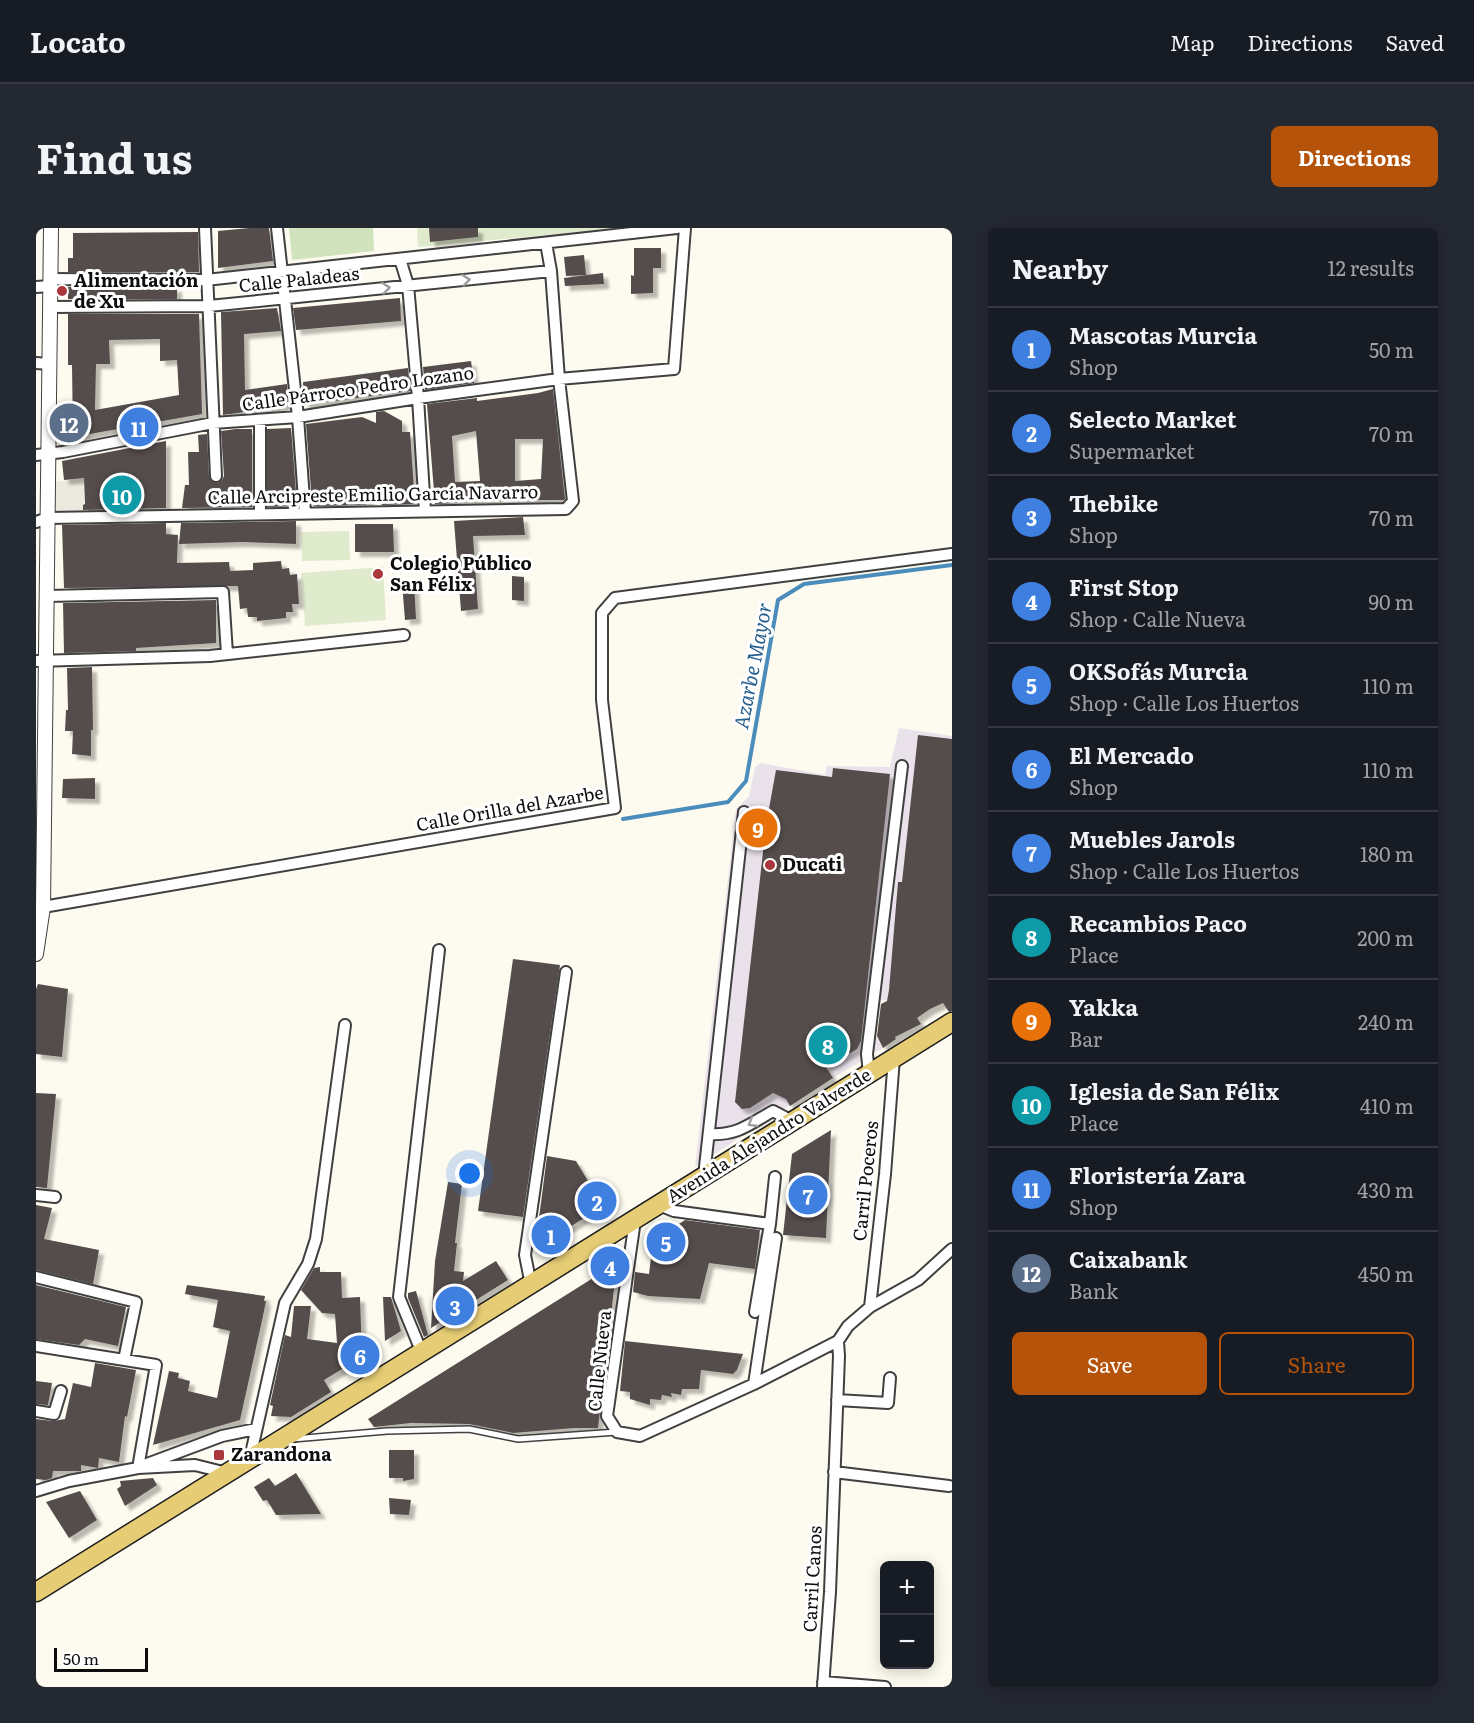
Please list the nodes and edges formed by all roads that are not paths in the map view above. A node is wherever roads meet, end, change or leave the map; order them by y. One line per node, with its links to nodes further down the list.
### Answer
1 (51, 228): 11 (street)
2 (205, 228): 10 (street)
3 (277, 228): 9 (street)
4 (677, 228): 6 (street)
5 (684, 228): 17 (street, Calle Párroco Pedro Lozano)
6 (546, 243): 7 (street); 8 (street, Calle Arcipreste Emilio García Navarro)
7 (400, 259): 9 (street); 12 (street)
8 (551, 271): 12 (street, Calle Paladeas, one-way to 8); 17 (street, Calle Arcipreste Emilio García Navarro)
9 (281, 272): 10 (street); 13 (street)
10 (206, 280): 11 (street); 14 (street)
11 (46, 284): 15 (street)
12 (408, 285): 13 (street, Calle Paladeas, one-way to 12); 18 (street)
13 (286, 299): 14 (street, Calle Paladeas); 19 (street)
14 (209, 306): 15 (street, Calle Paladeas); 21 (street)
15 (50, 307): 16 (street)
16 (43, 363): 22 (street)
17 (559, 379): 18 (street, Calle Párroco Pedro Lozano); 24 (street, Calle Arcipreste Emilio García Navarro)
18 (418, 398): 19 (street, Calle Párroco Pedro Lozano); 24 (street)
19 (298, 417): 20 (street, Calle Párroco Pedro Lozano); 26 (street)
20 (260, 420): 21 (street, Calle Párroco Pedro Lozano); 25 (street)
21 (213, 423): 22 (street, Calle Párroco Pedro Lozano); 23 (street)
22 (42, 455): 27 (street)
23 (216, 476)
24 (425, 511): 26 (street, Calle Arcipreste Emilio García Navarro)
25 (260, 513): 26 (street, Calle Arcipreste Emilio García Navarro); 27 (street, Calle Arcipreste Emilio García Navarro)
26 (305, 513)
27 (42, 520): 29 (street)
28 (952, 554): 37 (street, Calle Orilla del Azarbe)
29 (47, 596): 31 (street); 32 (street)
30 (404, 635): 31 (street)
31 (227, 654): 32 (street)
32 (41, 661): 34 (street)
33 (902, 766): 44 (street)
34 (40, 772): 36 (street)
35 (744, 812): 46 (street)
36 (40, 852): 37 (street)
37 (43, 907): 39 (street)
38 (439, 950): 62 (street)
39 (36, 954)
40 (567, 972): 57 (street)
41 (952, 1022): 43 (main road, Avenida Alejandro Valverde)
42 (345, 1025): 69 (street)
43 (894, 1058): 44 (main road, Avenida Alejandro Valverde); 58 (street, Carril Poceros)
44 (869, 1074): 45 (main road, Avenida Alejandro Valverde)
45 (792, 1121): 46 (street, one-way to 46); 47 (main road, Avenida Alejandro Valverde)
46 (709, 1134): 47 (street)
47 (704, 1177): 51 (main road, Avenida Alejandro Valverde)
48 (775, 1177): 53 (street)
49 (36, 1195): 50 (street)
50 (55, 1197)
51 (659, 1205): 52 (main road, Avenida Alejandro Valverde); 53 (street)
52 (635, 1220): 57 (main road, Avenida Alejandro Valverde); 70 (street, Calle Nueva)
53 (770, 1224): 59 (street)
54 (776, 1238): 65 (street)
55 (952, 1249): 58 (street)
56 (36, 1277): 63 (street)
57 (531, 1285): 62 (main road, Avenida Alejandro Valverde)
58 (870, 1307): 60 (street)
59 (755, 1312)
60 (838, 1341): 65 (street); 67 (street, Carril Canos)
61 (36, 1346): 63 (street)
62 (422, 1353): 71 (main road, Avenida Alejandro Valverde)
63 (124, 1360): 73 (street)
64 (890, 1378): 67 (street)
65 (754, 1384): 70 (street)
66 (61, 1391): 68 (street)
67 (837, 1400): 74 (street, Carril Canos)
68 (36, 1411)
69 (256, 1429): 72 (street); 73 (street)
70 (617, 1432): 71 (lane)
71 (279, 1441): 72 (main road, Avenida Alejandro Valverde)
72 (250, 1458): 75 (main road, Avenida Alejandro Valverde)
73 (138, 1468): 75 (street); 77 (street)
74 (834, 1472): 76 (street); 79 (street, Carril Canos)
75 (227, 1473): 78 (main road, Avenida Alejandro Valverde)
76 (949, 1486)
77 (36, 1491)
78 (36, 1592)
79 (823, 1684): 80 (street)
80 (885, 1687)

